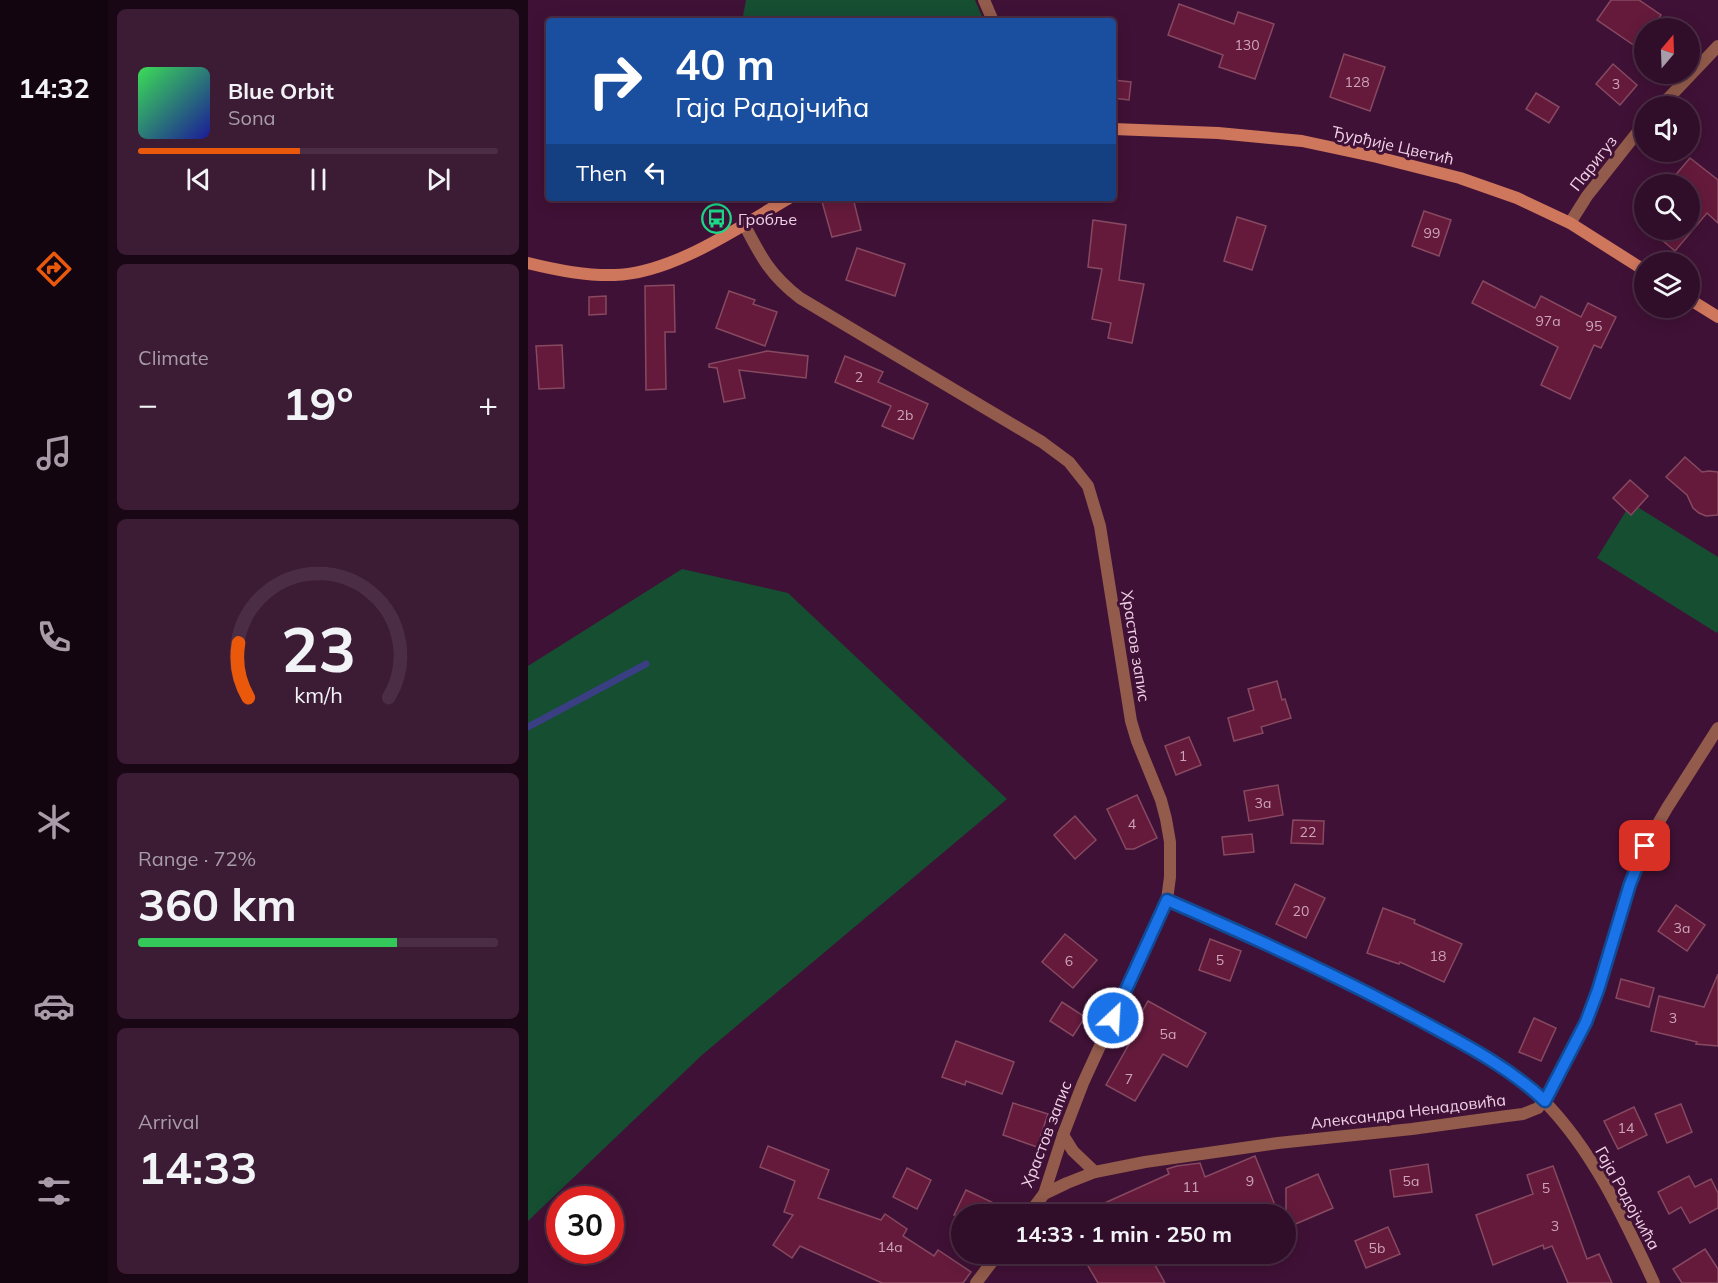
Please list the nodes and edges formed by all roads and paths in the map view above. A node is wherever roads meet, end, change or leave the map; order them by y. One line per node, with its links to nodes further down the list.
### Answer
1 (984, 0): 2 (street)
2 (992, 18)
3 (1718, 46): 4 (street)
4 (1670, 96)
5 (1116, 129): 8 (street, Ђурђије Цветић)
6 (1634, 137): 8 (street, Паригуз)
7 (784, 201): 9 (street)
8 (1570, 223): 11 (street, Ђурђије Цветић)
9 (744, 224): 10 (street); 15 (street, Храстов запис)
10 (528, 263)
11 (1634, 264)
12 (1700, 306): 13 (street)
13 (1718, 317)
14 (1718, 728): 16 (street)
15 (1167, 900): 16 (street, Гаја Радојчића); 17 (street, Храстов запис)
16 (1545, 1101): 18 (street, Александра Ненадовића); 23 (street, Гаја Радојчића)
17 (1063, 1135): 18 (street); 19 (street, Храстов запис)
18 (1095, 1172): 19 (street, Александра Ненадовића)
19 (1044, 1194): 20 (street, Храстов запис)
20 (1036, 1204)
21 (990, 1264): 22 (street)
22 (976, 1283)
23 (1654, 1283)

